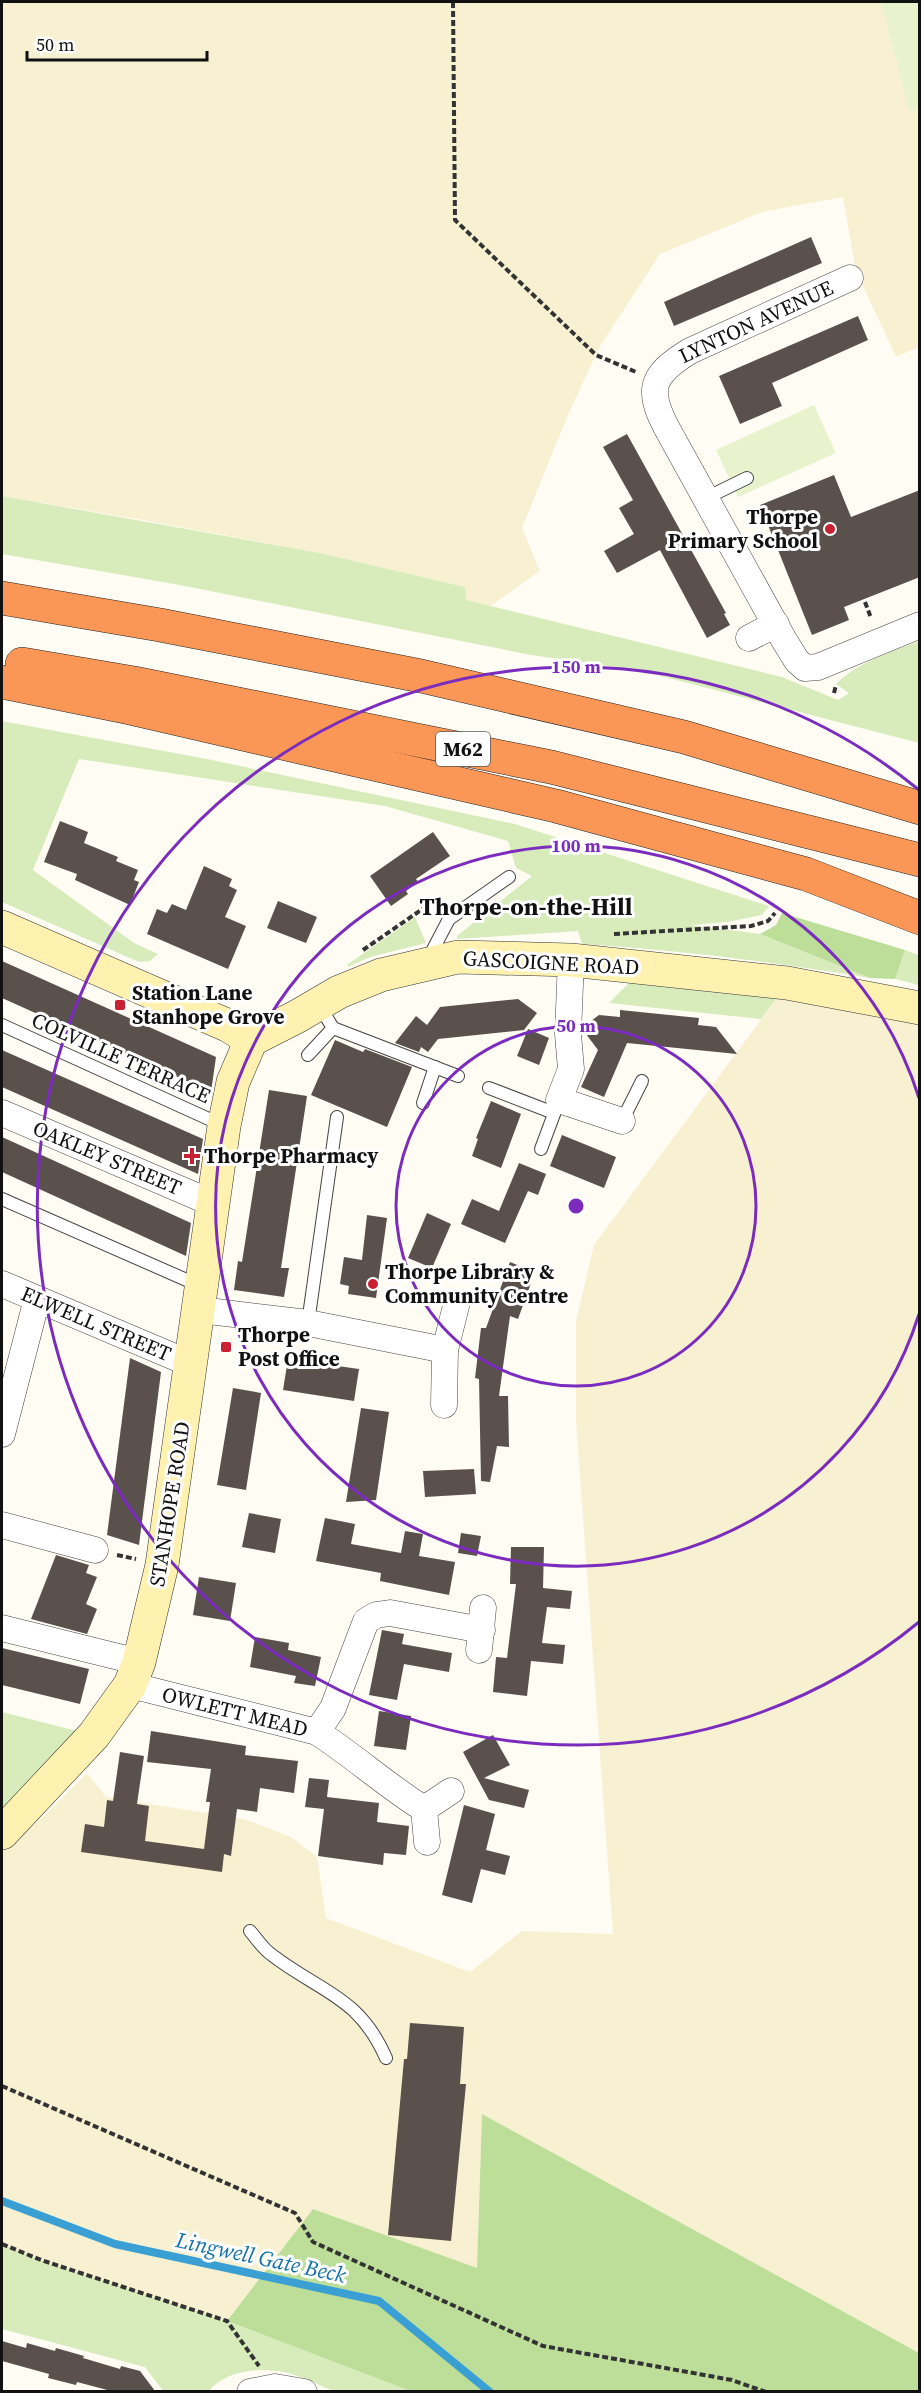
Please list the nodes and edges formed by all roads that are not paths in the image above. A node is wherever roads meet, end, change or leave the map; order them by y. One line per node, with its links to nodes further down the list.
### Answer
1 (850, 278): 3 (street, LYNTON AVENUE)
2 (747, 478): 3 (lane)
3 (706, 498): 5 (street)
4 (2, 598): 10 (highway)
5 (776, 624): 6 (street); 7 (street)
6 (920, 625)
7 (749, 638)
8 (2, 661): 11 (highway, M62)
9 (2, 682): 13 (highway)
10 (920, 808)
11 (920, 860)
12 (509, 877): 16 (lane)
13 (920, 918)
14 (2, 927): 20 (street)
15 (571, 960): 16 (street, GASCOIGNE ROAD); 17 (street, GASCOIGNE ROAD); 27 (street)
16 (426, 963): 18 (street, GASCOIGNE ROAD)
17 (920, 1008)
18 (326, 1016): 20 (street, GASCOIGNE ROAD); 21 (lane); 22 (lane)
19 (2, 1025): 31 (lane, COLVILLE TERRACE)
20 (251, 1040): 31 (street)
21 (308, 1055)
22 (435, 1067): 23 (lane); 26 (lane)
23 (458, 1076)
24 (642, 1081): 30 (lane)
25 (489, 1088): 27 (lane)
26 (423, 1103)
27 (557, 1107): 30 (street); 32 (lane)
28 (2, 1113): 34 (street, OAKLEY STREET)
29 (337, 1117): 39 (lane)
30 (622, 1122)
31 (224, 1126): 34 (street, STANHOPE ROAD)
32 (541, 1149)
33 (2, 1199): 36 (lane)
34 (212, 1203): 36 (street, STANHOPE ROAD)
35 (2, 1284): 37 (street, ELWELL STREET)
36 (201, 1298): 39 (street); 41 (street, STANHOPE ROAD)
37 (37, 1299): 41 (street, ELWELL STREET); 43 (street)
38 (456, 1306): 40 (street)
39 (308, 1323): 40 (street)
40 (445, 1350): 42 (street)
41 (191, 1364): 48 (street, STANHOPE ROAD)
42 (444, 1405)
43 (2, 1434)
44 (2, 1525): 45 (street)
45 (95, 1550)
46 (2, 1628): 48 (street, OWLETT MEAD)
47 (482, 1629): 49 (street)
48 (135, 1673): 49 (street, OWLETT MEAD); 52 (street, STANHOPE ROAD)
49 (317, 1732): 51 (street, OWLETT MEAD)
50 (451, 1791): 51 (street)
51 (424, 1809): 53 (street)
52 (2, 1833)
53 (427, 1842)
54 (250, 1931): 55 (lane)
55 (386, 2058)
56 (262, 2389): 57 (street)
57 (304, 2391)

